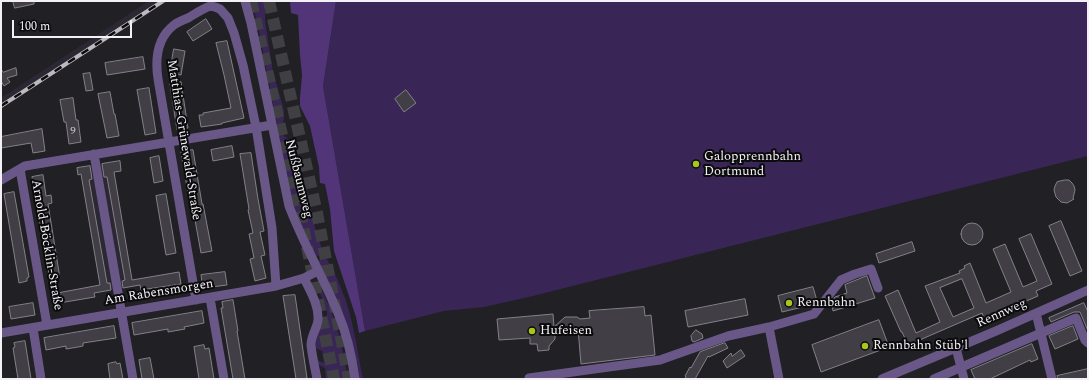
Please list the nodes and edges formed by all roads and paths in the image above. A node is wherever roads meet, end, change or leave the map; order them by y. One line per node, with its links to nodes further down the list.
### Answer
1 (245, 1): 2 (street, Nußbaumweg)
2 (272, 125): 3 (street); 8 (street, Nußbaumweg)
3 (256, 127): 4 (street); 4 (street, Matthias-Grünewald-Straße); 10 (street)
4 (169, 141): 5 (street); 14 (street, Matthias-Grünewald-Straße)
5 (94, 154): 6 (street); 15 (street)
6 (20, 169): 7 (street); 17 (street, Arnold-Böcklin-Straße)
7 (1, 180)
8 (318, 271): 9 (street, Am Rabensmorgen); 30 (street, Nußbaumweg)
9 (304, 278): 10 (street, Am Rabensmorgen); 29 (street)
10 (276, 286): 13 (street, Am Rabensmorgen)
11 (878, 288): 18 (street)
12 (1088, 290): 16 (street, Rennweg)
13 (210, 298): 14 (street, Am Rabensmorgen); 28 (street)
14 (196, 300): 15 (street, Am Rabensmorgen)
15 (121, 312): 17 (street, Am Rabensmorgen); 27 (street)
16 (1036, 313): 20 (street); 23 (street, Rennweg)
17 (47, 325): 19 (street, Am Rabensmorgen)
18 (770, 327): 25 (street); 31 (street)
19 (33, 328): 21 (street, Am Rabensmorgen); 26 (street)
20 (1041, 332): 22 (street); 24 (street); 35 (street)
21 (1, 333)
22 (1088, 343)
23 (956, 348): 24 (street); 32 (street, Rennweg)
24 (961, 368): 33 (street); 34 (street)
25 (529, 378)
26 (41, 379)
27 (132, 379)
28 (224, 379)
29 (317, 379)
30 (355, 379)
31 (779, 379)
32 (882, 379)
33 (934, 379)
34 (964, 379)
35 (1052, 379)

